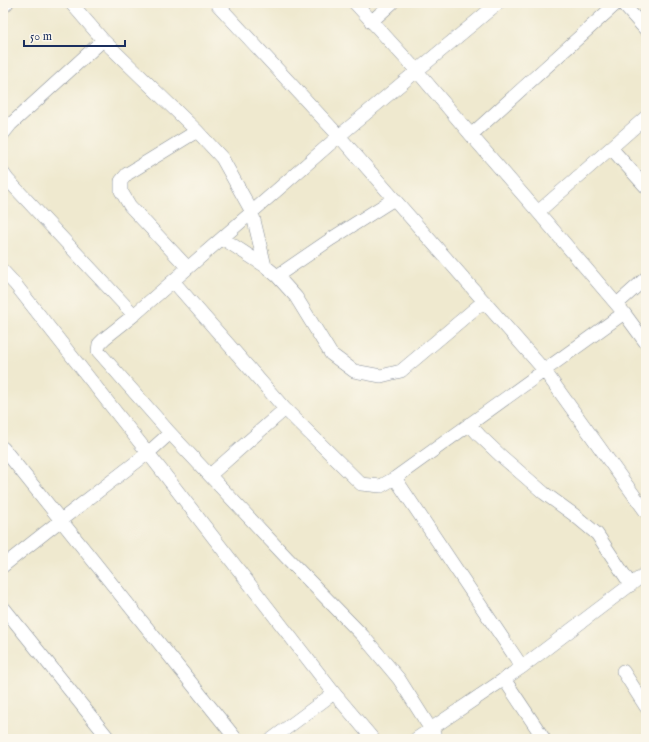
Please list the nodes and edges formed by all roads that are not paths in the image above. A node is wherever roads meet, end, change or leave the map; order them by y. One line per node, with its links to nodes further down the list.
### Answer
1 (8, 3): 9 (street)
2 (71, 3): 12 (street)
3 (355, 3): 10 (street)
4 (392, 3): 10 (street)
5 (498, 3): 13 (street)
6 (617, 3): 17 (street)
7 (622, 3): 11 (street)
8 (218, 5): 18 (street)
9 (3, 7)
10 (371, 22): 13 (street)
11 (646, 30)
12 (103, 40): 15 (street); 16 (street)
13 (417, 71): 17 (street); 18 (street)
14 (646, 117): 19 (street)
15 (197, 131): 23 (street); 27 (street)
16 (3, 134)
17 (471, 135): 24 (street)
18 (340, 136): 22 (street); 23 (street)
19 (611, 148): 21 (street); 24 (street)
20 (3, 173): 34 (street)
21 (646, 186)
22 (394, 198): 29 (street); 32 (street)
23 (252, 212): 25 (street); 26 (street)
24 (538, 212): 33 (street)
25 (222, 238): 26 (street); 27 (street)
26 (265, 266): 29 (street)
27 (188, 268): 31 (street)
28 (3, 271): 41 (street)
29 (277, 276): 32 (street)
30 (646, 278): 33 (street)
31 (173, 281): 34 (street); 37 (street)
32 (484, 301): 36 (street)
33 (620, 309): 35 (street); 36 (street)
34 (134, 315): 39 (street)
35 (646, 343)
36 (544, 370): 38 (street); 44 (street)
37 (285, 409): 42 (street); 43 (street)
38 (469, 424): 43 (street); 48 (street)
39 (170, 433): 41 (street); 42 (street)
40 (3, 448): 45 (street)
41 (148, 454): 45 (street); 53 (street)
42 (210, 475): 55 (street)
43 (395, 478): 50 (street)
44 (646, 512)
45 (61, 520): 46 (street); 57 (street)
46 (3, 566)
47 (646, 574): 48 (street)
48 (631, 585): 50 (street)
49 (3, 608): 56 (street)
50 (522, 668): 52 (street)
51 (623, 671): 54 (street)
52 (504, 679): 55 (street); 61 (street)
53 (334, 693): 58 (street); 59 (street)
54 (646, 707)
55 (434, 734): 60 (street)
56 (109, 739)
57 (236, 739)
58 (272, 739)
59 (373, 739)
60 (416, 739)
61 (544, 739)

